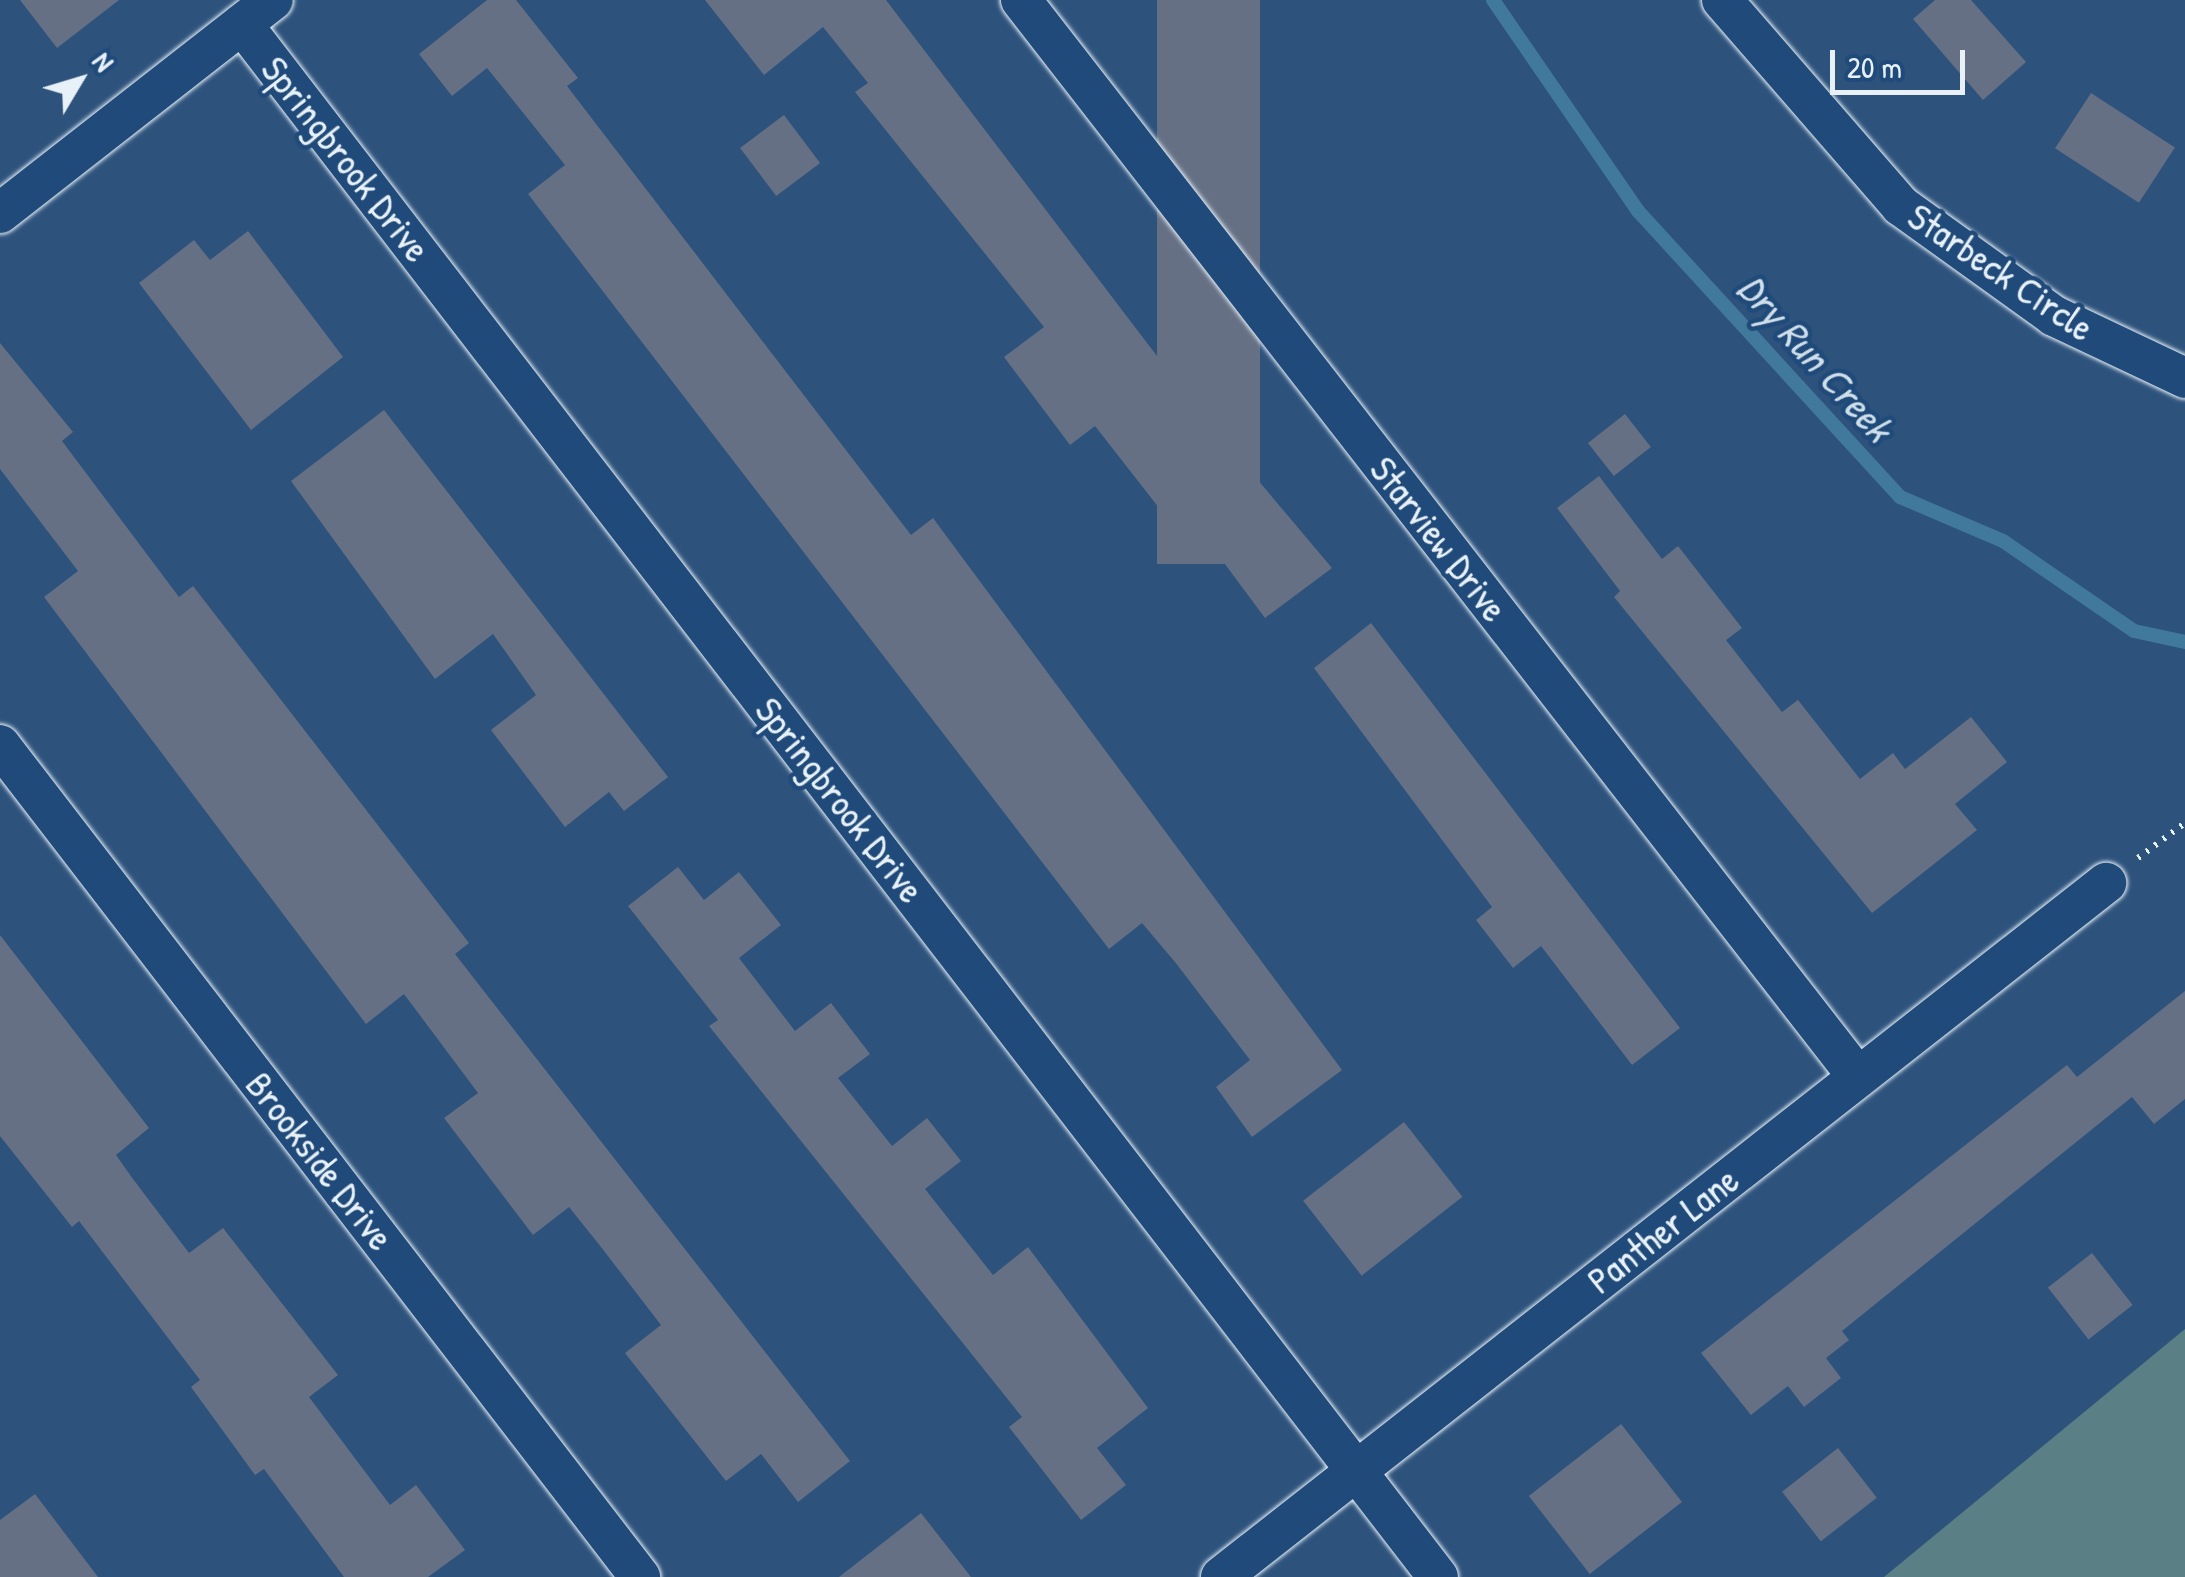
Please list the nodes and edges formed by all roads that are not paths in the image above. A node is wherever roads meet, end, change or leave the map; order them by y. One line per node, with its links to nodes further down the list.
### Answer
1 (1020, 0): 8 (street, Starview Drive)
2 (1722, 0): 5 (street, Starbeck Circle)
3 (257, 12): 4 (street); 9 (street, Springbrook Drive)
4 (0, 213)
5 (2185, 378)
6 (0, 746): 10 (street, Brookside Drive)
7 (2106, 883): 8 (street, Panther Lane)
8 (1858, 1077): 9 (street, Panther Lane)
9 (1357, 1470): 11 (street, Panther Lane); 12 (street, Springbrook Drive)
10 (640, 1577)
11 (1221, 1577)
12 (1438, 1577)

